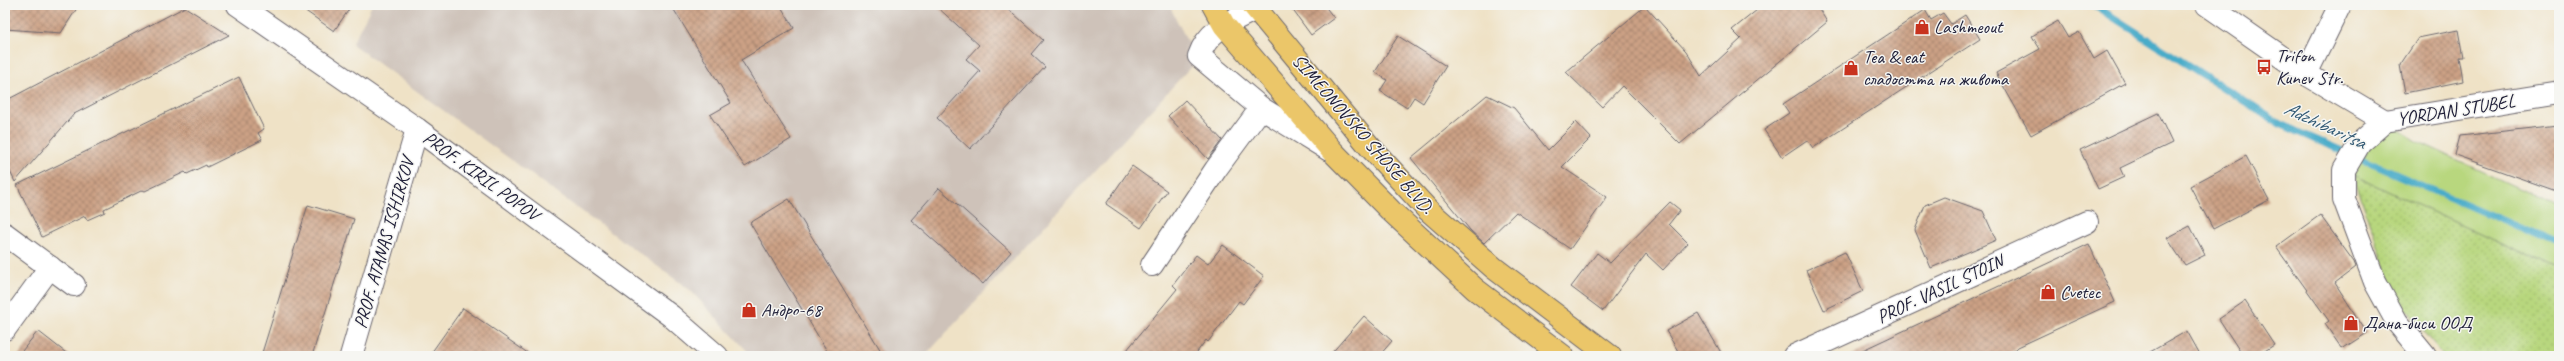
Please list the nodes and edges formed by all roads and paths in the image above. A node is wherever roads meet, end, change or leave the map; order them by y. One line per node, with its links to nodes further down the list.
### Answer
1 (238, 5): 11 (street, PROF. KIRIL POPOV)
2 (1213, 5): 6 (main road, SIMEONOVSKO SHOSE BLVD.)
3 (2207, 5): 7 (street)
4 (2340, 5): 7 (street)
5 (1254, 7): 6 (street, SIMEONOVSKO SHOSE BLVD.); 22 (main road, SIMEONOVSKO SHOSE BLVD.)
6 (1224, 25): 9 (street, SIMEONOVSKO SHOSE BLVD.); 12 (main road, SIMEONOVSKO SHOSE BLVD.)
7 (2306, 74): 10 (street)
8 (2559, 93): 10 (street, YORDAN STUBEL)
9 (1261, 108): 12 (street, SIMEONOVSKO SHOSE BLVD.); 15 (street)
10 (2385, 121): 24 (street, YORDAN STUBEL)
11 (417, 129): 19 (street, PROF. ATANAS ISHIRKOV); 20 (street, PROF. KIRIL POPOV)
12 (1334, 153): 21 (main road, SIMEONOVSKO SHOSE BLVD.)
13 (2087, 222): 23 (street, PROF. VASIL STOIN)
14 (5, 234): 16 (street)
15 (1152, 265)
16 (50, 267): 17 (street); 18 (street)
17 (74, 285)
18 (5, 330)
19 (351, 356)
20 (717, 356)
21 (1563, 356)
22 (1610, 356)
23 (1794, 356)
24 (2425, 356)

